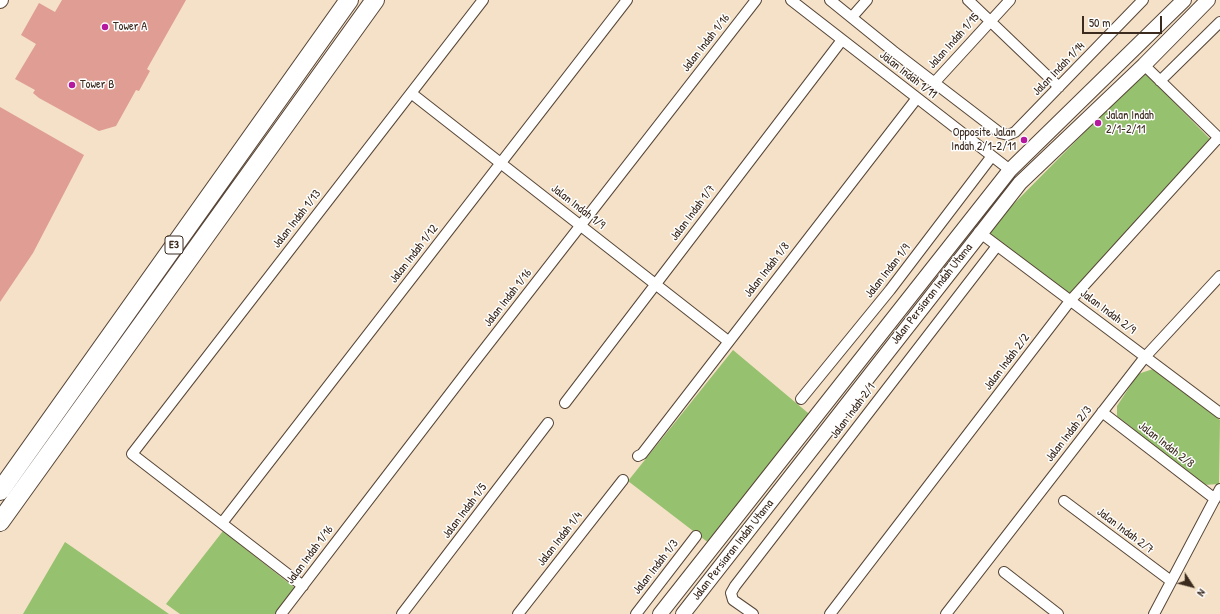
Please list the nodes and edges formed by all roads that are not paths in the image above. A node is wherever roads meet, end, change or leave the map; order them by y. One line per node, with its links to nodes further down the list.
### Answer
1 (349, 0): 49 (highway, E3)
2 (375, 0): 52 (highway, E3)
3 (483, 0): 24 (street, Jalan Indah 1/13)
4 (627, 0): 29 (street, Jalan Indah 1/12)
5 (756, 0): 33 (street, Jalan Indah 1/16)
6 (791, 0): 18 (street, Jalan Indah 1/11)
7 (830, 0): 14 (street, Jalan Indah 1/11)
8 (867, 0): 14 (street)
9 (968, 0): 15 (street)
10 (1010, 0): 15 (street, Jalan Indah 1/15)
11 (1143, 0): 23 (street, Jalan Indah 1/14)
12 (1184, 0): 17 (main road, Jalan Persiaran Indah Utama)
13 (1208, 0): 19 (main road, Jalan Persiaran Indah Utama)
14 (852, 17): 22 (street, Jalan Indah 1/11)
15 (991, 20): 22 (street, Jalan Indah 1/15); 23 (street)
16 (1220, 22): 21 (street)
17 (1148, 34): 19 (main road); 20 (main road, Jalan Persiaran Indah Utama)
18 (842, 40): 25 (street, Jalan Indah 1/11); 37 (street, Jalan Indah 1/7)
19 (1144, 65): 20 (main road); 21 (street); 30 (main road, Jalan Persiaran Indah Utama)
20 (1116, 66): 31 (main road, Jalan Persiaran Indah Utama)
21 (1160, 81): 27 (street)
22 (934, 83): 26 (street, Jalan Indah 1/11)
23 (1059, 87): 26 (street, Jalan Indah 1/14)
24 (411, 93): 29 (street, Jalan Indah 1/9); 53 (street, Jalan Indah 1/13)
25 (917, 98): 28 (street, Jalan Indah 1/11); 39 (street, Jalan Indah 1/8)
26 (1008, 135)
27 (1219, 139): 38 (street, Jalan Indah 2/2)
28 (992, 156): 31 (street, Jalan Indah 1/11); 41 (street, Jalan Indan 1/9)
29 (500, 163): 33 (street, Jalan Indah 1/9); 53 (street, Jalan Indah 1/12)
30 (1038, 165): 31 (main road); 32 (main road, Jalan Persiaran Indah Utama)
31 (1010, 170): 32 (main road); 62 (main road, Jalan Persiaran Indah Utama)
32 (1008, 197): 34 (main road, Jalan Persiaran Indah Utama)
33 (581, 226): 37 (street, Jalan Indah 1/9); 57 (street, Jalan Indah 1/16)
34 (979, 232): 35 (street, Jalan Indah 2/9); 63 (main road, Jalan Persiaran Indah Utama)
35 (996, 246): 38 (street, Jalan Indah 2/9); 64 (street, Jalan Indah 2/1)
36 (1220, 276): 40 (street, Jalan Indah 2/3)
37 (655, 284): 39 (street, Jalan Indah 1/9); 42 (street, Jalan Indah 1/7)
38 (1070, 300): 40 (street, Jalan Indah 2/9); 65 (street, Jalan Indah 2/2)
39 (728, 341): 46 (street, Jalan Indah 1/8)
40 (1145, 357): 43 (street, Jalan Indah 2/3); 44 (street, Jalan Indah 2/9)
41 (801, 399)
42 (565, 403)
43 (1102, 412): 50 (street, Jalan Indah 2/8); 66 (street, Jalan Indah 2/3)
44 (1220, 413)
45 (548, 423): 59 (street, Jalan Indah 1/5)
46 (638, 456)
47 (623, 480): 60 (street, Jalan Indah 1/4)
48 (1220, 489): 50 (street)
49 (0, 491)
50 (1215, 498): 56 (street)
51 (1064, 501): 56 (street, Jalan Indah 2/7)
52 (0, 522)
53 (222, 523): 57 (street)
54 (696, 536): 61 (street, Jalan Indah 1/3)
55 (1004, 572): 67 (street)
56 (1171, 581): 68 (street)
57 (303, 586): 58 (street, Jalan Indah 1/16)
58 (281, 614)
59 (402, 614)
60 (518, 614)
61 (636, 614)
62 (660, 614)
63 (683, 614)
64 (753, 614)
65 (830, 614)
66 (946, 614)
67 (1058, 614)
68 (1154, 614)

